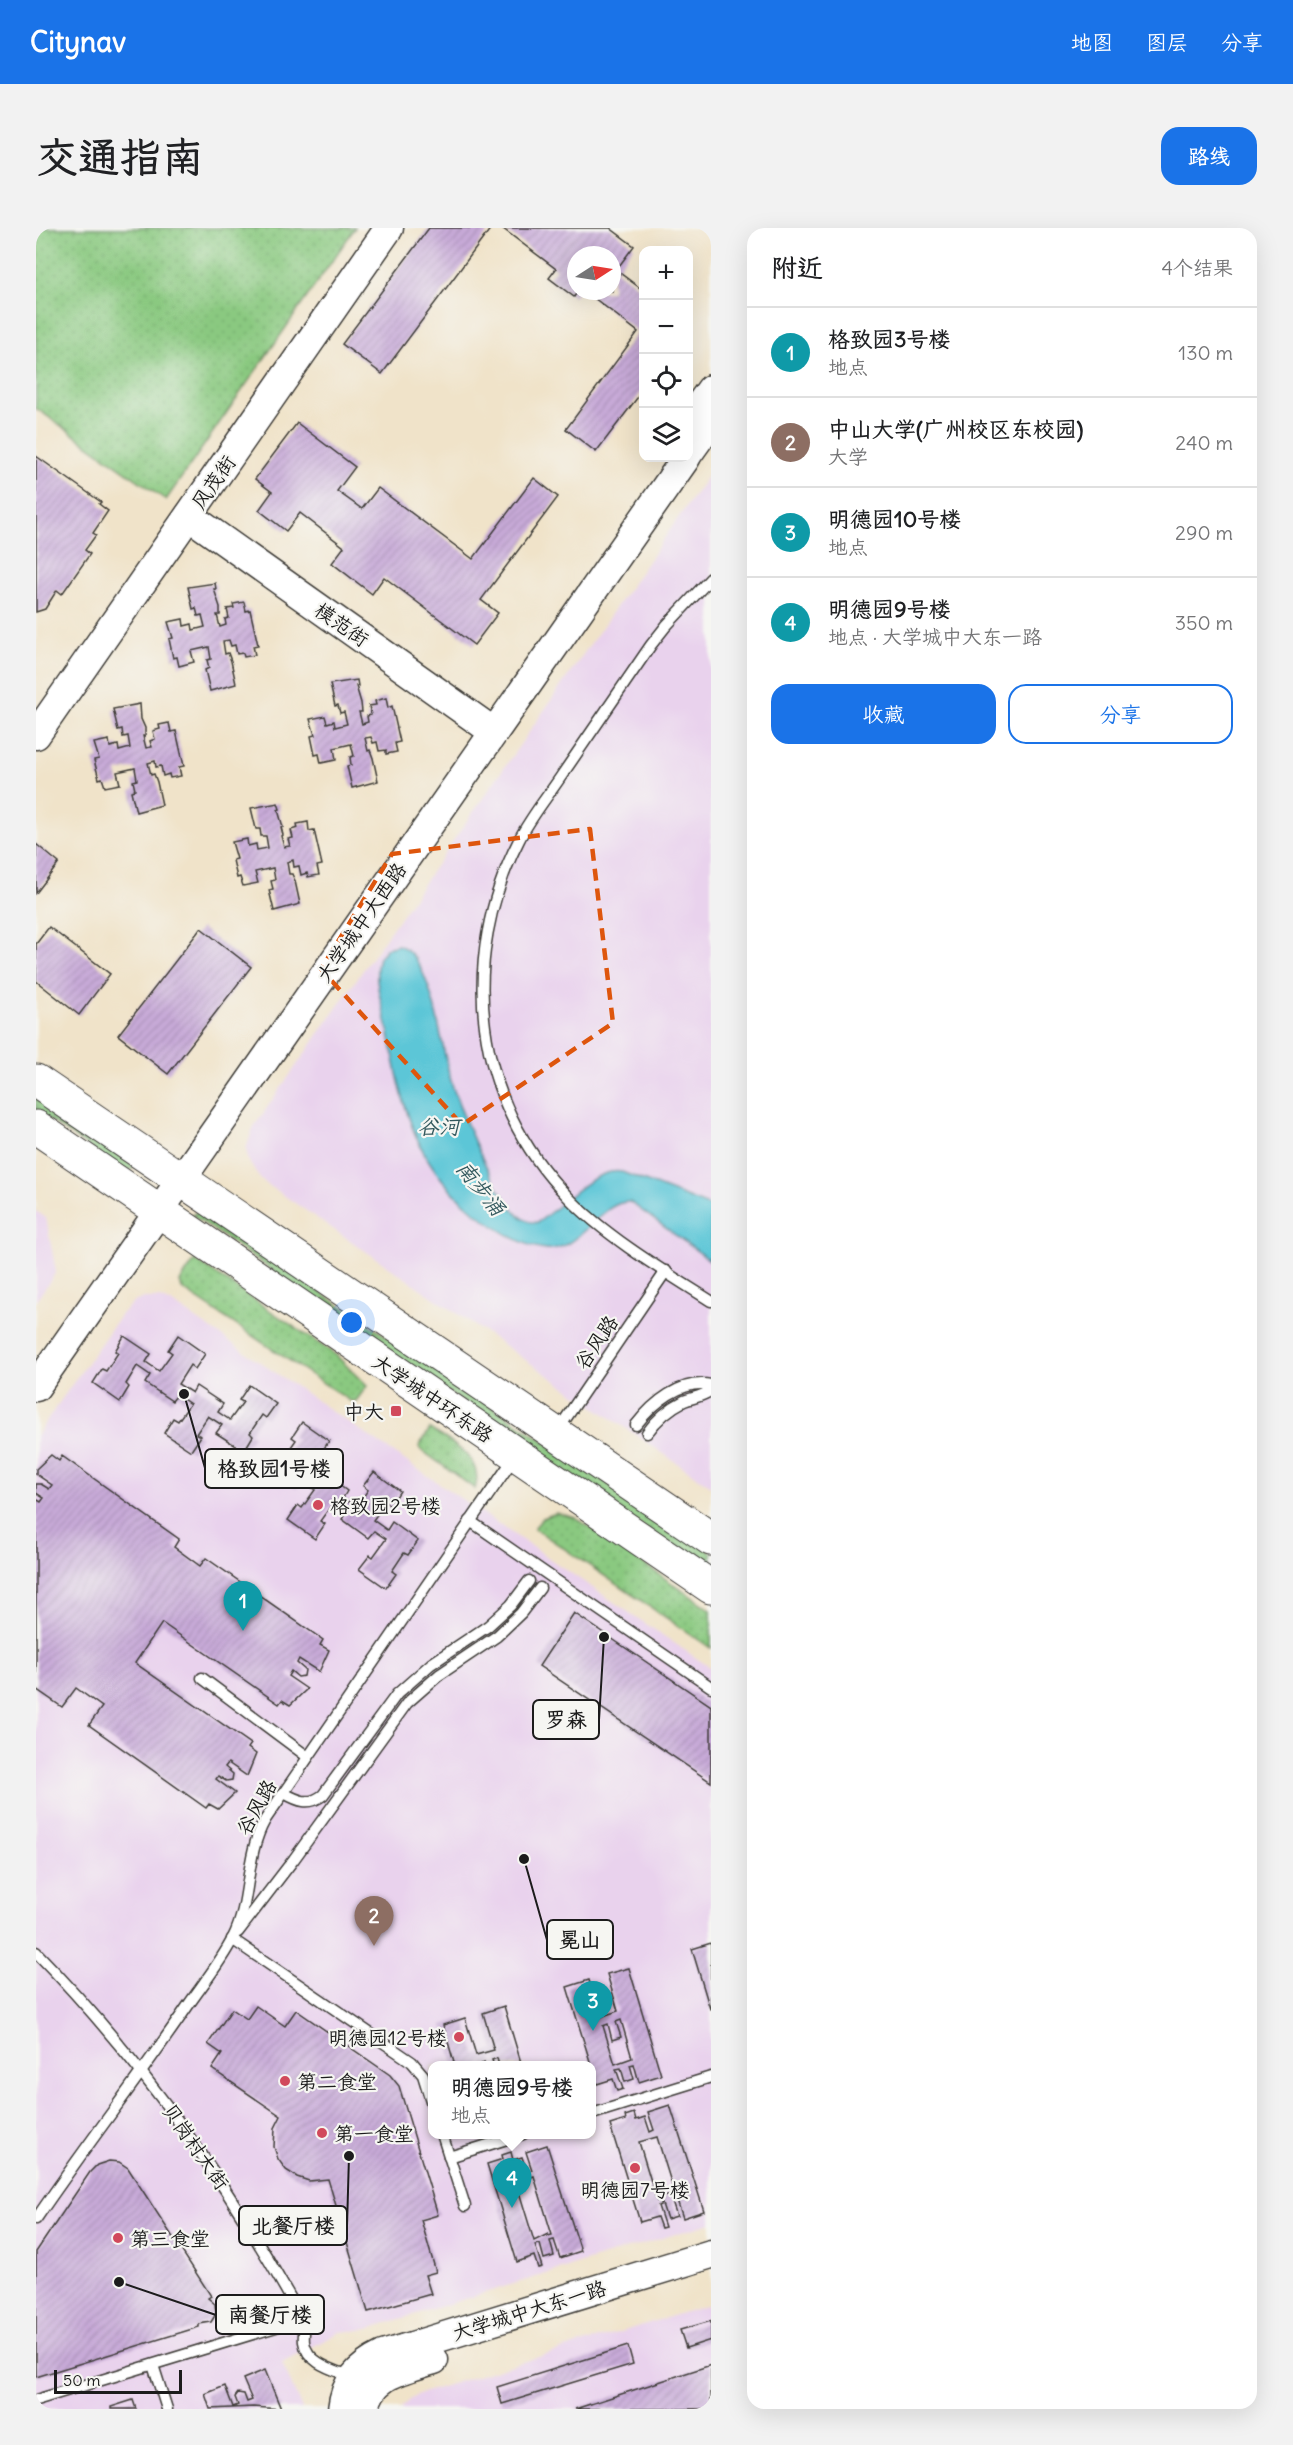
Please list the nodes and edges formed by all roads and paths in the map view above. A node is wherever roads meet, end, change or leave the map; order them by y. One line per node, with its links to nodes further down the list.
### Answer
1 (389, 228): 8 (street, 风茂街)
2 (711, 389): 3 (street)
3 (693, 414)
4 (711, 422): 5 (street, 大学城中大西路)
5 (693, 448)
6 (660, 462): 10 (street, 大学城中大西路)
7 (683, 462): 10 (street, 大学城中大西路)
8 (189, 516): 10 (street, 模范街); 11 (street, 风茂街)
9 (711, 578): 16 (lane)
10 (487, 726): 14 (street, 大学城中大西路)
11 (36, 735)
12 (36, 1081): 14 (main road, 大学城中环东路)
13 (36, 1127): 15 (main road, 大学城中环东路)
14 (173, 1174): 15 (street, 大学城中大西路); 23 (main road, 大学城中环东路)
15 (151, 1205): 18 (street, 大学城中大西路); 20 (street, 大学城中大西路); 25 (main road, 大学城中环东路)
16 (666, 1271): 17 (lane); 23 (lane, 谷风路)
17 (711, 1300)
18 (36, 1353)
19 (711, 1385): 22 (lane)
20 (36, 1387)
21 (711, 1390): 24 (lane)
22 (636, 1425)
23 (556, 1433): 27 (main road, 大学城中环东路)
24 (646, 1433)
25 (516, 1454): 26 (lane, 谷风路); 29 (main road, 大学城中环东路)
26 (470, 1521): 32 (lane); 33 (lane, 谷风路)
27 (711, 1539)
28 (529, 1581): 34 (lane)
29 (711, 1587)
30 (540, 1588): 35 (lane)
31 (202, 1678): 33 (lane)
32 (711, 1687)
33 (308, 1757): 34 (lane, 谷风路)
34 (284, 1792): 35 (lane, 谷风路)
35 (232, 1939): 37 (lane, 谷风路); 39 (lane)
36 (36, 1952): 37 (lane, 贝岗村大街)
37 (143, 2072): 45 (lane, 谷风路); 48 (lane, 贝岗村大街)
38 (711, 2077): 40 (lane)
39 (428, 2091)
40 (596, 2112)
41 (444, 2139): 43 (lane)
42 (507, 2139): 43 (lane)
43 (450, 2157): 44 (lane)
44 (465, 2206)
45 (36, 2219)
46 (711, 2254): 50 (street, 大学城中大东一路)
47 (711, 2274): 50 (street, 大学城中大东一路)
48 (302, 2319): 49 (lane); 50 (lane, 贝岗村大街)
49 (153, 2365): 51 (lane); 52 (lane)
50 (362, 2393): 53 (street)
51 (36, 2400)
52 (167, 2409)
53 (342, 2409)

